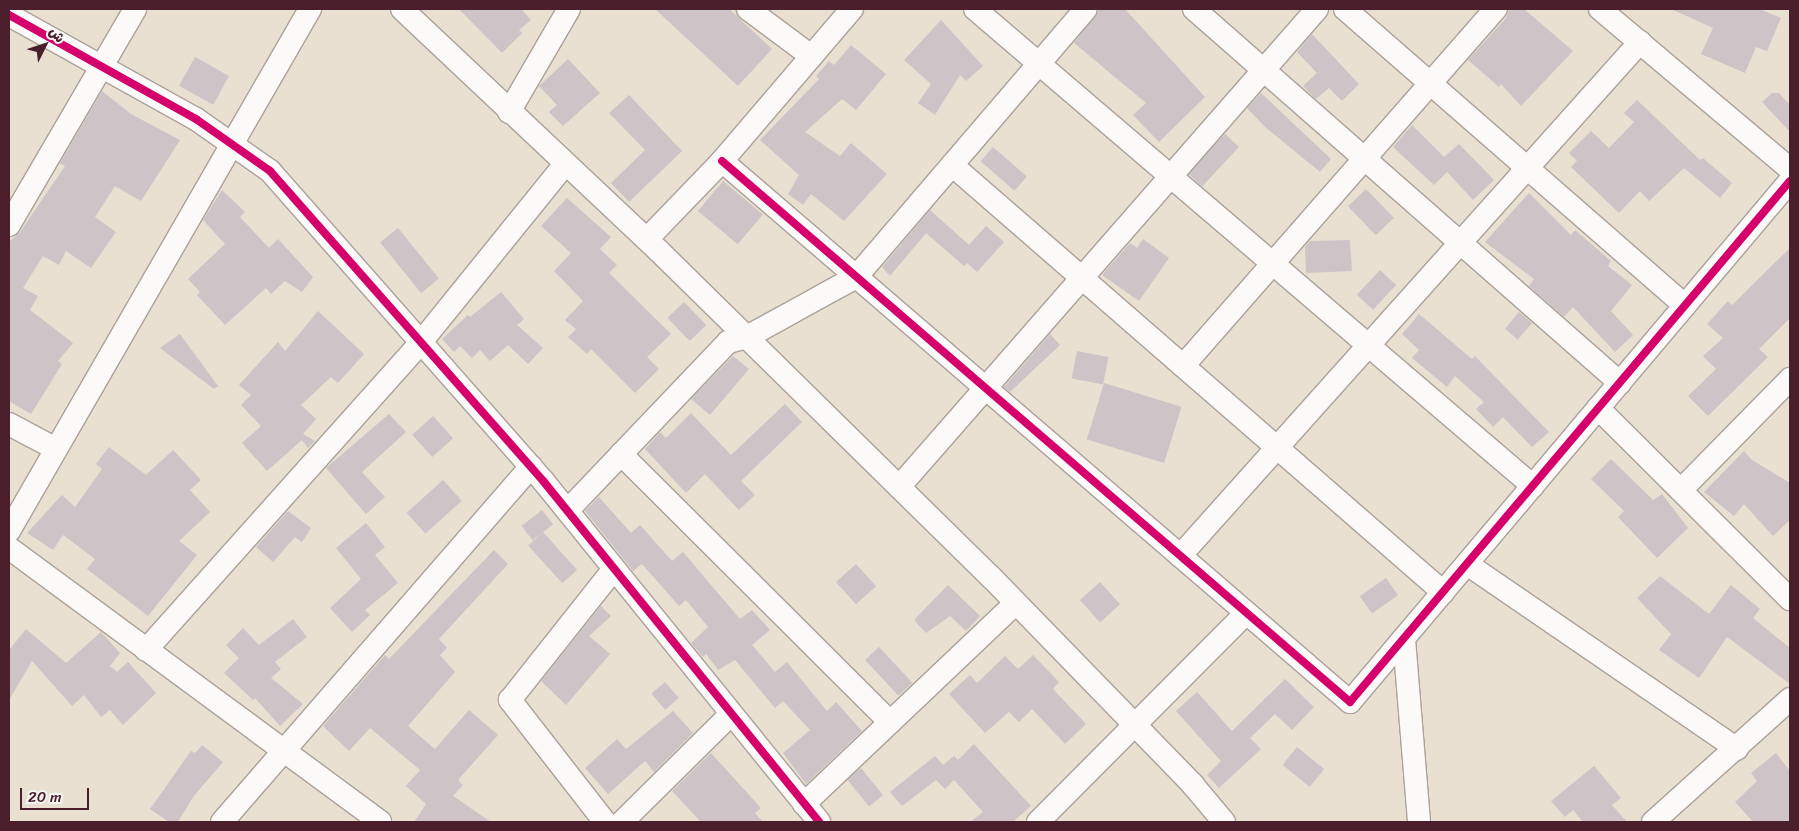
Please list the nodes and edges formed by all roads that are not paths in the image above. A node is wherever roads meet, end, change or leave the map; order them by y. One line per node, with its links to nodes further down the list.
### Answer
1 (135, 9): 18 (street)
2 (310, 9): 22 (street)
3 (402, 9): 21 (street)
4 (569, 9): 21 (street)
5 (748, 9): 16 (street)
6 (852, 9): 16 (street)
7 (975, 9): 17 (street)
8 (1086, 9): 17 (street)
9 (1194, 9): 19 (street)
10 (1317, 9): 19 (street)
11 (1346, 9): 20 (street)
12 (1496, 9): 20 (street)
13 (1600, 9): 15 (street)
14 (10, 17): 18 (street)
15 (1640, 42): 27 (street); 28 (street)
16 (811, 56): 24 (street)
17 (1039, 64): 26 (street); 29 (street)
18 (101, 67): 22 (street); 31 (street)
19 (1264, 69): 23 (street); 29 (street)
20 (1431, 84): 23 (street); 27 (street)
21 (509, 112): 25 (street)
22 (232, 144): 39 (street); 48 (street)
23 (1365, 158): 33 (street); 34 (street)
24 (722, 161): 32 (street); 35 (street)
25 (565, 164): 32 (street); 39 (street)
26 (952, 166): 35 (street); 36 (street)
27 (1527, 168): 33 (street); 37 (street)
28 (1790, 169)
29 (1170, 176): 34 (street); 36 (street)
30 (1790, 181): 37 (street)
31 (9, 225)
32 (647, 239): 38 (street)
33 (1461, 243): 40 (street); 43 (street)
34 (1273, 264): 40 (street); 41 (street)
35 (856, 277): 38 (street); 44 (street)
36 (1081, 277): 41 (street); 44 (street)
37 (1685, 306): 43 (street)
38 (747, 337): 49 (street); 52 (street)
39 (421, 342): 50 (street); 65 (street)
40 (1368, 345): 47 (street); 51 (street)
41 (1183, 366): 47 (street)
42 (1790, 379): 53 (street)
43 (1620, 382): 45 (street)
44 (984, 388): 52 (street); 57 (street)
45 (1598, 408): 51 (street); 53 (street)
46 (9, 424): 48 (street)
47 (1277, 448): 57 (street); 60 (street)
48 (56, 449): 55 (street)
49 (622, 454): 54 (street); 68 (street)
50 (532, 467): 54 (street); 71 (street)
51 (1533, 486): 58 (street)
52 (898, 487): 62 (street)
53 (1681, 490): 61 (street)
54 (568, 510): 59 (street)
55 (9, 530)
56 (9, 548): 65 (street)
57 (1180, 556): 63 (street)
58 (1467, 564): 60 (street); 70 (street)
59 (614, 568): 67 (street); 75 (street)
60 (1443, 592): 64 (street)
61 (1790, 599)
62 (1016, 603): 68 (street); 69 (street)
63 (1246, 613): 64 (street); 69 (street)
64 (1404, 639): 80 (street)
65 (146, 650): 71 (street)
66 (1786, 712): 70 (street)
67 (731, 714): 72 (street); 76 (street)
68 (890, 722): 72 (street)
69 (1136, 726): 78 (street); 79 (street)
70 (1737, 749): 81 (street)
71 (284, 751): 73 (street); 74 (street)
72 (804, 804): 77 (street)
73 (222, 822)
74 (380, 822)
75 (604, 822)
76 (622, 822)
77 (818, 822)
78 (1038, 822)
79 (1224, 822)
80 (1419, 822)
81 (1653, 822)

